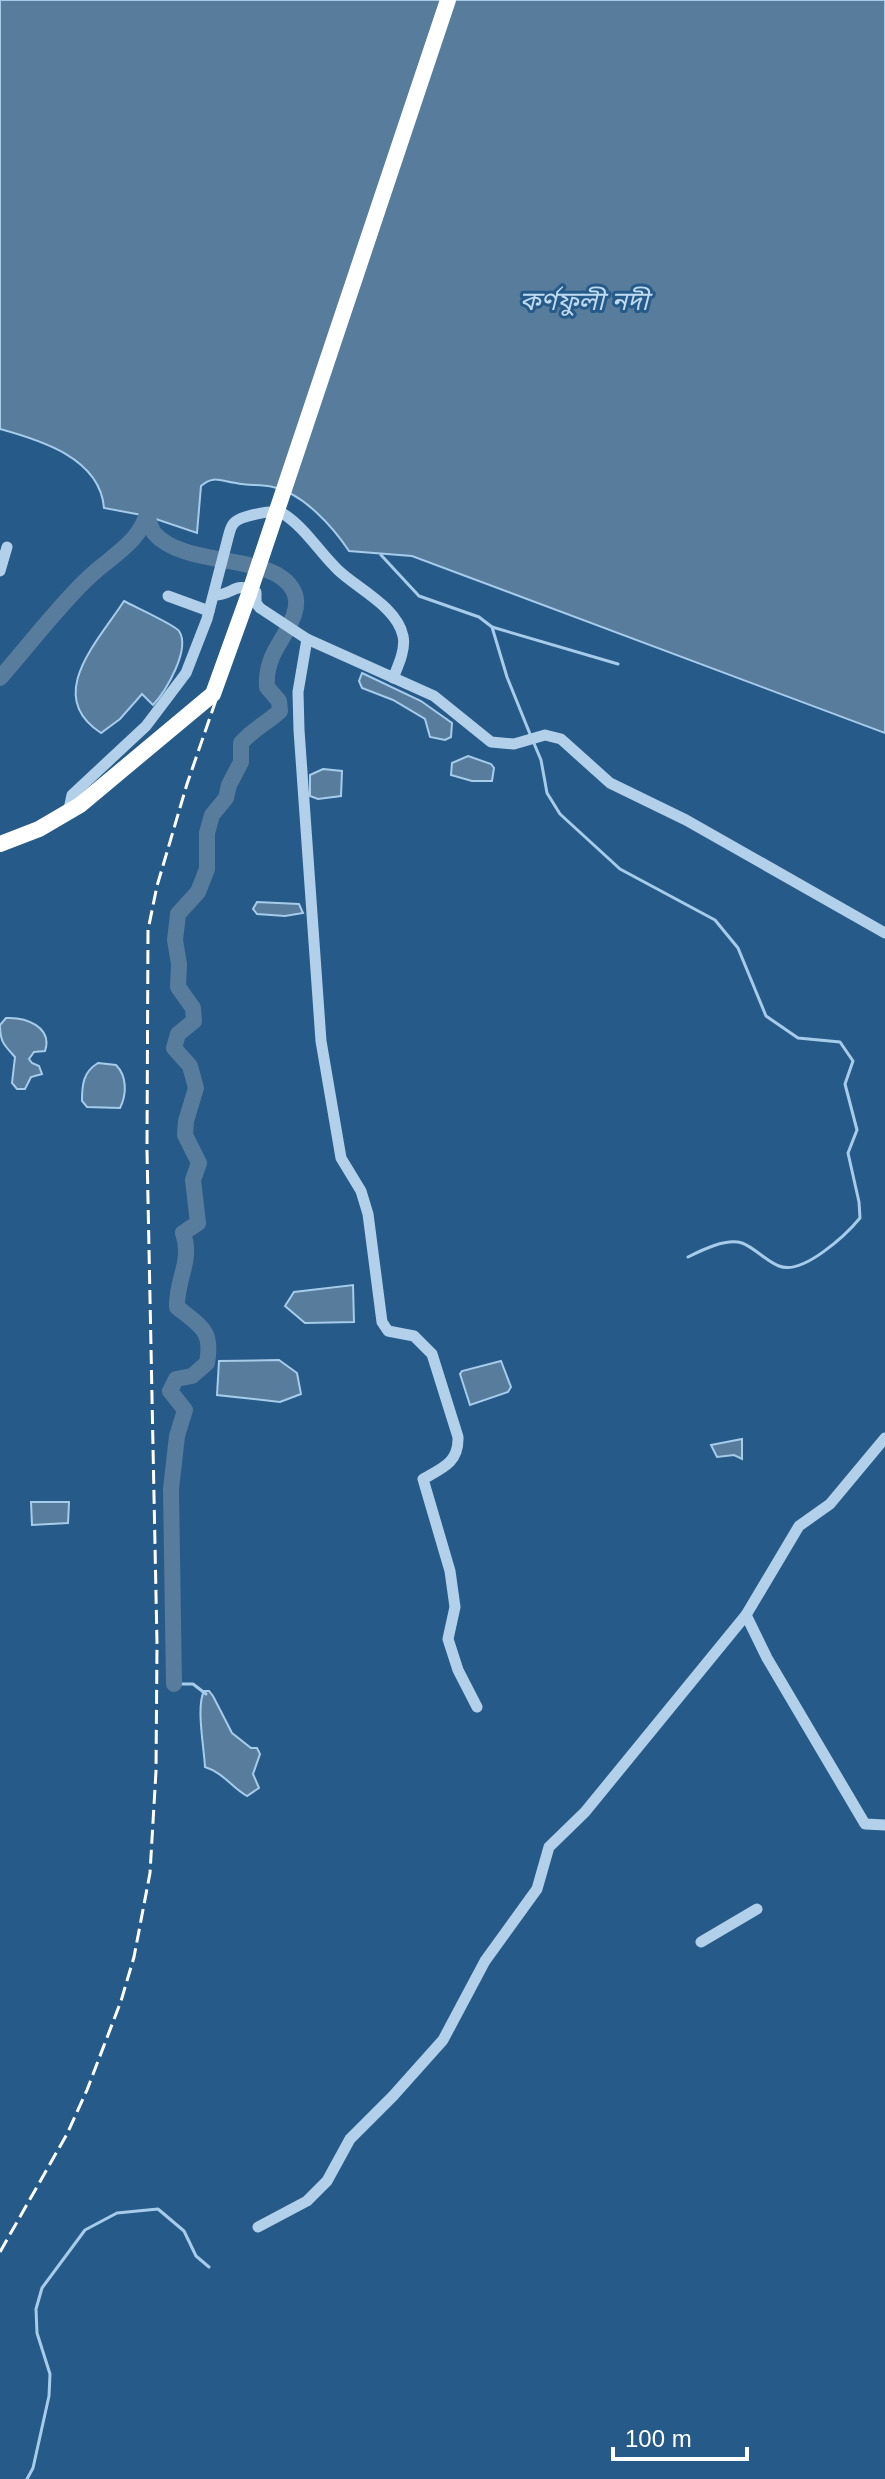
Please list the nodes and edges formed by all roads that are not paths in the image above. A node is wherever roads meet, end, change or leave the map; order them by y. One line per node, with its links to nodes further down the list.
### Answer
1 (448, 0): 9 (highway, bridge)
2 (7, 547): 3 (street)
3 (0, 571)
4 (214, 595): 6 (street); 7 (street); 8 (street)
5 (168, 596): 6 (street)
6 (209, 611): 9 (street)
7 (302, 636): 8 (street); 14 (street)
8 (393, 678): 11 (street)
9 (68, 814): 10 (highway)
10 (0, 844)
11 (885, 933)
12 (885, 1438): 13 (street)
13 (746, 1615): 15 (street); 18 (street)
14 (477, 1707)
15 (885, 1825)
16 (757, 1909): 17 (street)
17 (701, 1942)
18 (258, 2227)

